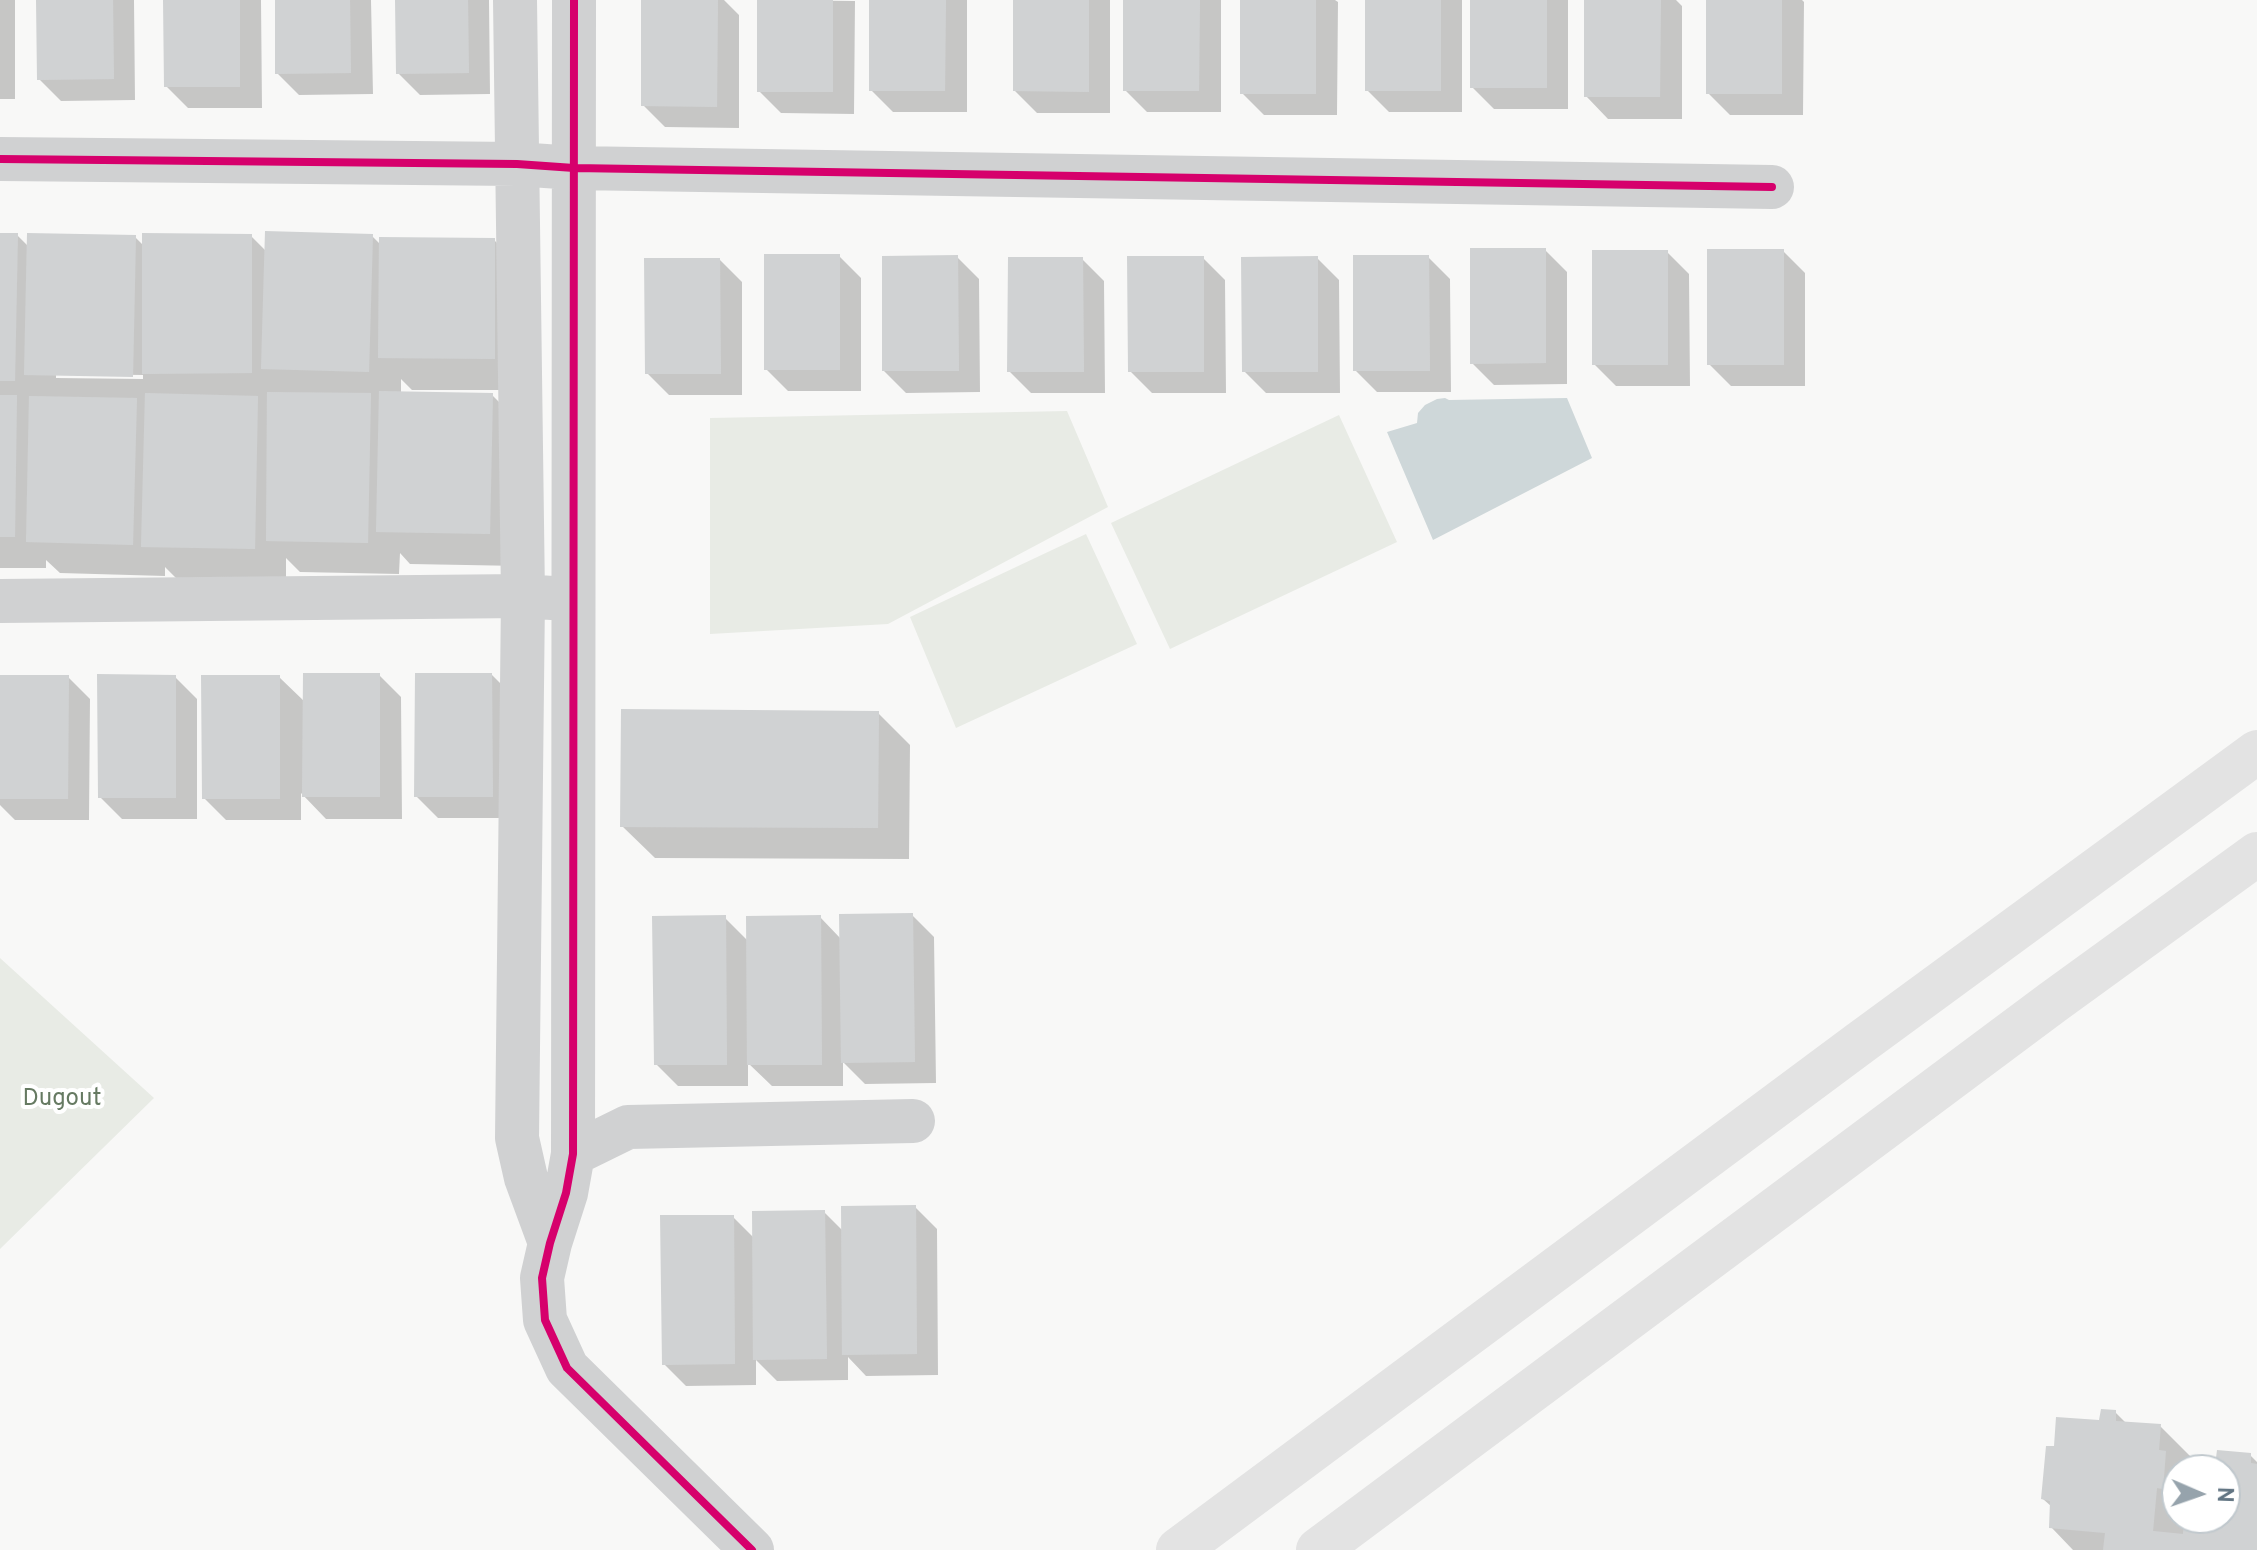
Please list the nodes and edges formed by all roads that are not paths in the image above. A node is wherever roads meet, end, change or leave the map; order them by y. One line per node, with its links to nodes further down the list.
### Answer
1 (515, 0): 4 (street)
2 (574, 0): 5 (street)
3 (0, 159): 4 (street)
4 (517, 164): 5 (street); 7 (street)
5 (574, 168): 6 (street); 8 (street)
6 (1772, 187)
7 (523, 596): 8 (street); 9 (street); 14 (street)
8 (574, 599): 13 (street)
9 (0, 601)
10 (2257, 752): 16 (street)
11 (2257, 854): 17 (street)
12 (913, 1121): 13 (street)
13 (573, 1154): 14 (street)
14 (550, 1243): 15 (street)
15 (752, 1550)
16 (1178, 1550)
17 (1318, 1550)

